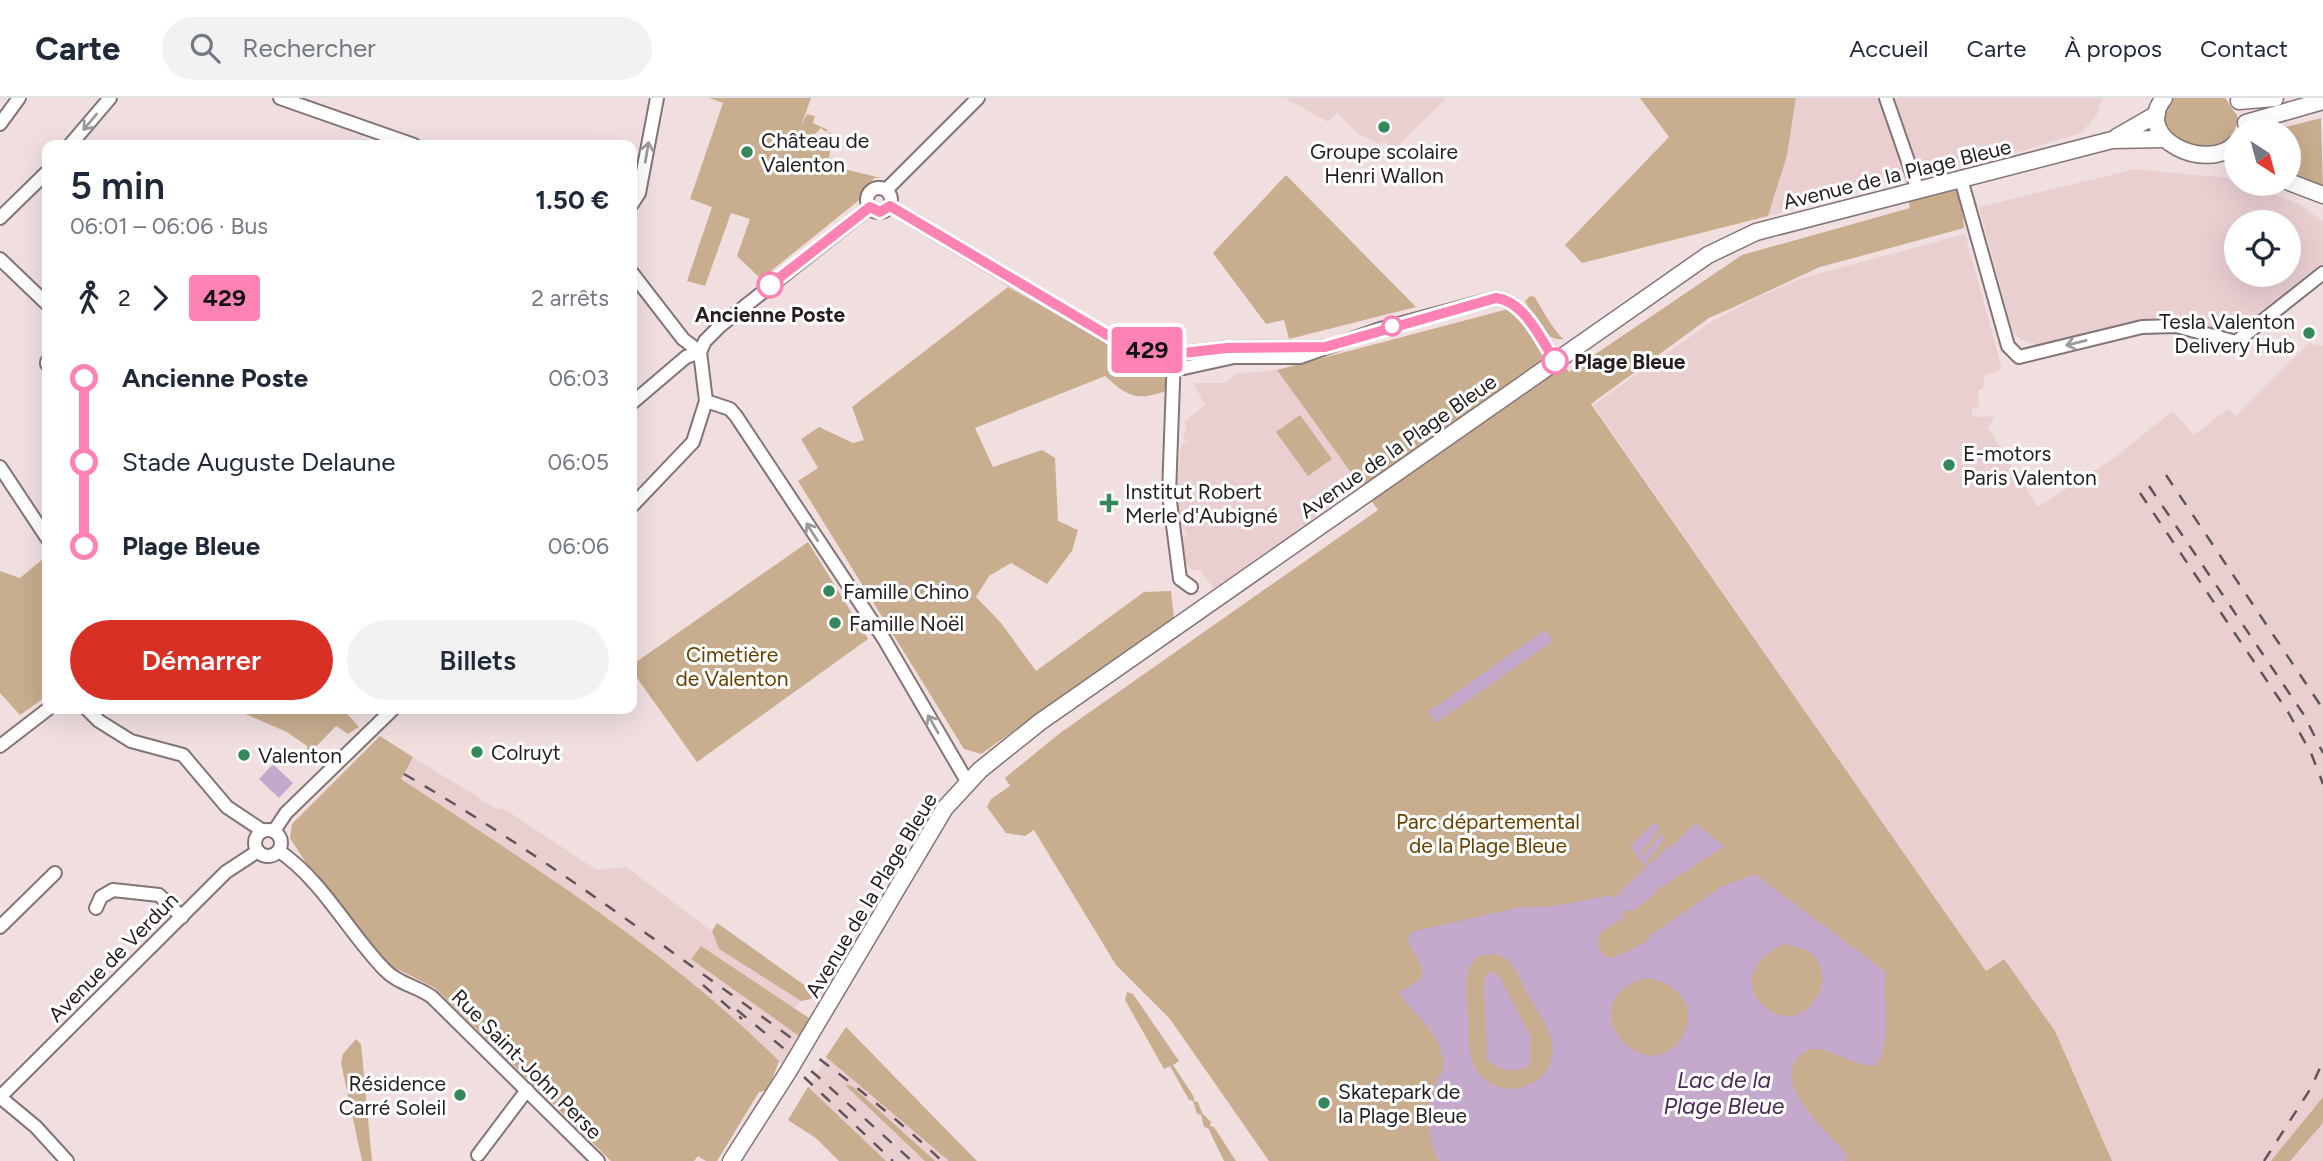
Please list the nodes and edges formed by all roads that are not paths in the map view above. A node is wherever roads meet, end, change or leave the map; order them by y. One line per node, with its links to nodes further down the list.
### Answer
1 (19, 98): 11 (street)
2 (110, 98): 15 (street, one-way to 15)
3 (280, 98): 16 (street)
4 (657, 98): 25 (street, one-way to 4)
5 (978, 98): 22 (street)
6 (1886, 98): 23 (street)
7 (2275, 98): 8 (main road)
8 (2238, 100): 12 (main road)
9 (2323, 101): 13 (main road)
10 (2161, 102): 14 (main road); 17 (main road, Avenue de la Plage Bleue)
11 (2, 118)
12 (2242, 119)
13 (2268, 119)
14 (2163, 139): 17 (main road, Avenue de la Plage Bleue); 18 (main road)
15 (74, 140)
16 (400, 140)
17 (2112, 140): 19 (main road, Avenue de la Plage Bleue)
18 (2224, 151)
19 (1961, 180): 23 (main road, Avenue de la Plage Bleue); 30 (street, one-way to 19)
20 (42, 183): 28 (street)
21 (2301, 187): 24 (main road)
22 (886, 190): 26 (street); 27 (street)
23 (1918, 190): 35 (main road, Avenue de la Plage Bleue)
24 (2323, 195)
25 (637, 196)
26 (890, 206): 27 (street); 34 (street)
27 (870, 207): 33 (street)
28 (0, 218)
29 (0, 259): 32 (street)
30 (2323, 273)
31 (637, 280): 33 (street)
32 (42, 299)
33 (700, 352): 36 (street); 37 (street)
34 (1175, 361): 35 (street); 41 (street)
35 (1555, 361): 46 (main road, Avenue de la Plage Bleue)
36 (637, 398)
37 (706, 401): 39 (street); 46 (street, one-way to 37)
38 (0, 467): 40 (street)
39 (637, 501)
40 (42, 530)
41 (1191, 587)
42 (42, 714): 45 (street)
43 (91, 714): 47 (street)
44 (388, 714): 47 (street)
45 (0, 746)
46 (968, 783): 59 (main road, Avenue de la Plage Bleue, bridge)
47 (269, 831): 48 (street); 49 (street)
48 (258, 850): 49 (street); 52 (street, Avenue de Verdun)
49 (279, 851): 55 (street, Rue Saint-John Perse)
50 (55, 873): 53 (street)
51 (96, 908): 52 (street)
52 (181, 916): 54 (street, Avenue de Verdun)
53 (0, 928)
54 (2, 1090): 57 (street)
55 (527, 1090): 56 (street); 58 (street, Rue Saint-John Perse)
56 (478, 1156)
57 (67, 1161)
58 (598, 1161)
59 (731, 1161)

